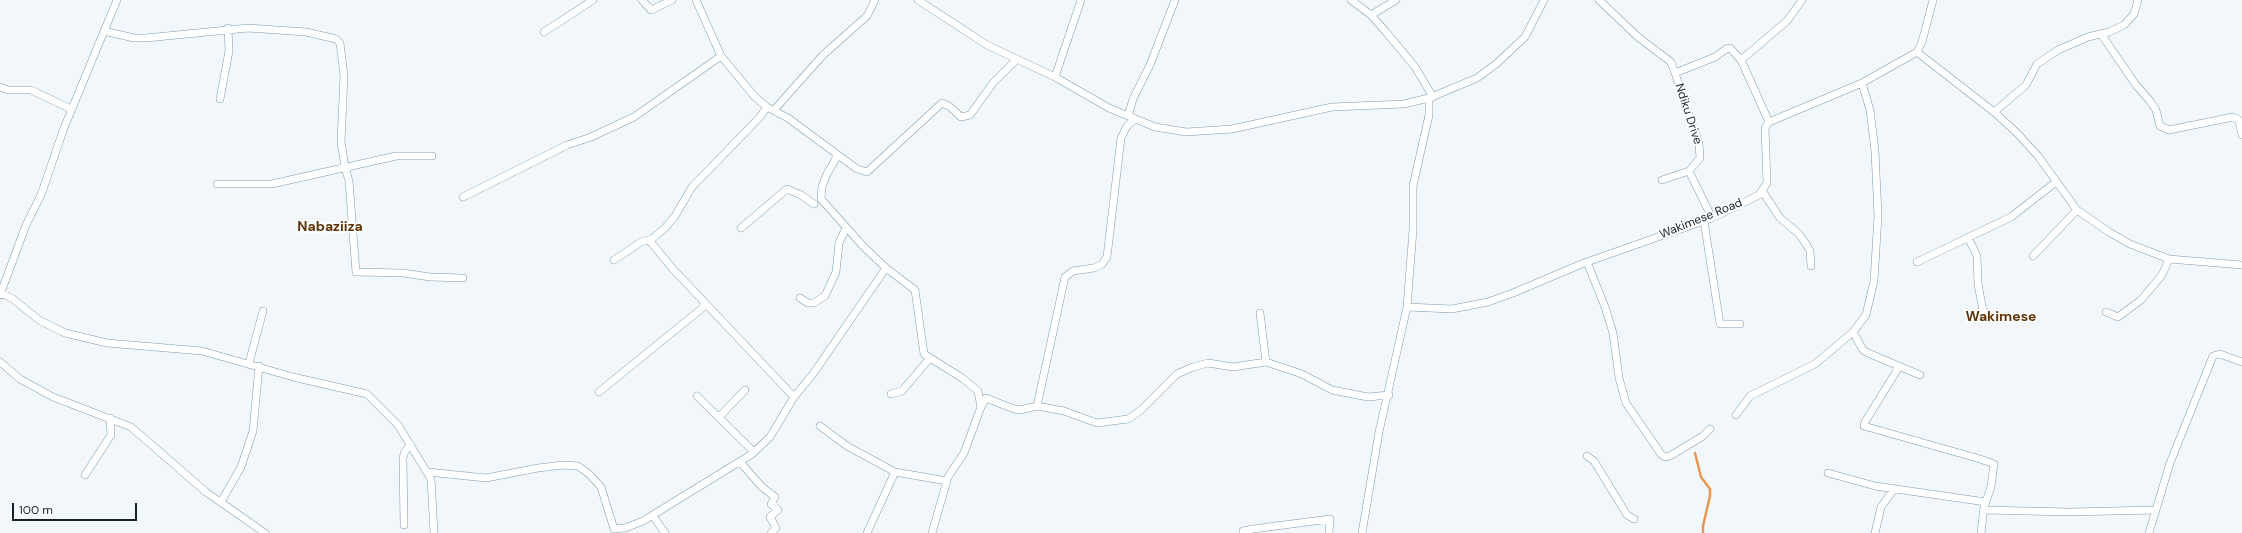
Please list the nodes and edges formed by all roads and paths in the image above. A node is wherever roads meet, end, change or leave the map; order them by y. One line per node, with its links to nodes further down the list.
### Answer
1 (117, 0): 19 (street)
2 (593, 0): 20 (street)
3 (642, 0): 4 (street)
4 (672, 0)
5 (696, 0): 23 (street)
6 (875, 0): 32 (street)
7 (918, 0): 24 (street)
8 (1081, 0): 27 (street)
9 (1174, 0): 35 (street)
10 (1351, 0): 17 (street)
11 (1396, 0): 17 (street)
12 (1544, 0): 30 (street)
13 (1599, 0): 26 (street)
14 (1802, 0): 25 (street)
15 (1933, 0): 22 (street)
16 (2138, 0): 21 (street)
17 (1371, 15): 30 (street)
18 (228, 28): 19 (street); 31 (street); 40 (street)
19 (104, 31): 33 (street)
20 (544, 32)
21 (2101, 34): 34 (street); 37 (street)
22 (1917, 52): 28 (street); 34 (street)
23 (721, 56): 32 (street); 46 (street)
24 (1016, 60): 27 (street); 38 (street)
25 (1741, 60): 26 (street); 36 (street)
26 (1675, 73): 41 (street, Ndiku Drive)
27 (1055, 77): 35 (street)
28 (1862, 83): 36 (street); 73 (street)
29 (0, 87): 33 (street)
30 (1431, 97): 35 (street); 67 (street)
31 (220, 98)
32 (770, 108): 38 (street); 54 (street)
33 (71, 109): 64 (street)
34 (1994, 112): 43 (street)
35 (1131, 117): 88 (street)
36 (1769, 122): 45 (street)
37 (2242, 135)
38 (838, 155): 52 (street)
39 (432, 156): 40 (street)
40 (345, 167): 44 (street); 63 (street)
41 (1688, 171): 42 (street); 49 (street)
42 (1662, 180)
43 (2056, 182): 48 (street); 53 (street)
44 (217, 184)
45 (1763, 192): 49 (street, Wakimese Road); 61 (street)
46 (463, 197)
47 (814, 204): 51 (street)
48 (2077, 210): 55 (street); 56 (street)
49 (1712, 218): 50 (street, Wakimese Road)
50 (1704, 221): 58 (street, Wakimese Road); 72 (street)
51 (741, 228)
52 (846, 228): 62 (street); 65 (street)
53 (1968, 237): 59 (street); 69 (street)
54 (649, 240): 57 (street); 66 (street)
55 (2032, 256)
56 (2169, 259): 60 (street); 70 (street)
57 (614, 260)
58 (1586, 262): 67 (street, Wakimese Road); 94 (street)
59 (1917, 262)
60 (2242, 265)
61 (1811, 266)
62 (886, 268): 74 (street); 87 (street)
63 (463, 278)
64 (0, 294): 78 (street)
65 (800, 298)
66 (706, 305): 83 (street); 87 (street)
67 (1407, 307): 85 (street)
68 (262, 311): 78 (street)
69 (1983, 312)
70 (2106, 312)
71 (1260, 313): 76 (street)
72 (1740, 324)
73 (1853, 332): 80 (street); 90 (street)
74 (930, 358): 84 (street); 89 (street)
75 (0, 362): 92 (street)
76 (1266, 362): 85 (street); 88 (street)
77 (2242, 362): 108 (street)
78 (249, 363): 79 (street)
79 (259, 366): 95 (street); 105 (street)
80 (1899, 367): 81 (street); 106 (street)
81 (1920, 375)
82 (745, 390): 91 (street)
83 (599, 392)
84 (891, 394)
85 (1389, 395): 120 (street)
86 (697, 396): 91 (street)
87 (794, 397): 96 (street)
88 (1037, 406): 89 (street)
89 (981, 407): 103 (street)
90 (1736, 415)
91 (719, 417): 96 (street)
92 (110, 418): 102 (street); 105 (street)
93 (820, 426): 100 (street)
94 (1710, 429)
95 (411, 445): 99 (street); 111 (street)
96 (754, 452): 98 (street)
97 (1587, 456): 110 (street)
98 (740, 462): 109 (street); 115 (street)
99 (428, 472): 109 (street); 113 (street)
100 (895, 472): 103 (street); 116 (street)
101 (1828, 473): 104 (street)
102 (85, 475)
103 (947, 481): 117 (street)
104 (1894, 489): 106 (street); 121 (street)
105 (221, 502): 112 (street)
106 (1986, 502): 107 (street)
107 (1984, 510): 108 (street); 122 (street)
108 (2155, 510): 123 (street)
109 (653, 516): 114 (street)
110 (1634, 519)
111 (404, 525)
112 (265, 533)
113 (434, 533)
114 (665, 533)
115 (771, 533)
116 (867, 533)
117 (932, 533)
118 (1243, 533): 119 (street)
119 (1329, 533)
120 (1362, 533)
121 (1875, 533)
122 (1981, 533)
123 (2149, 533)

